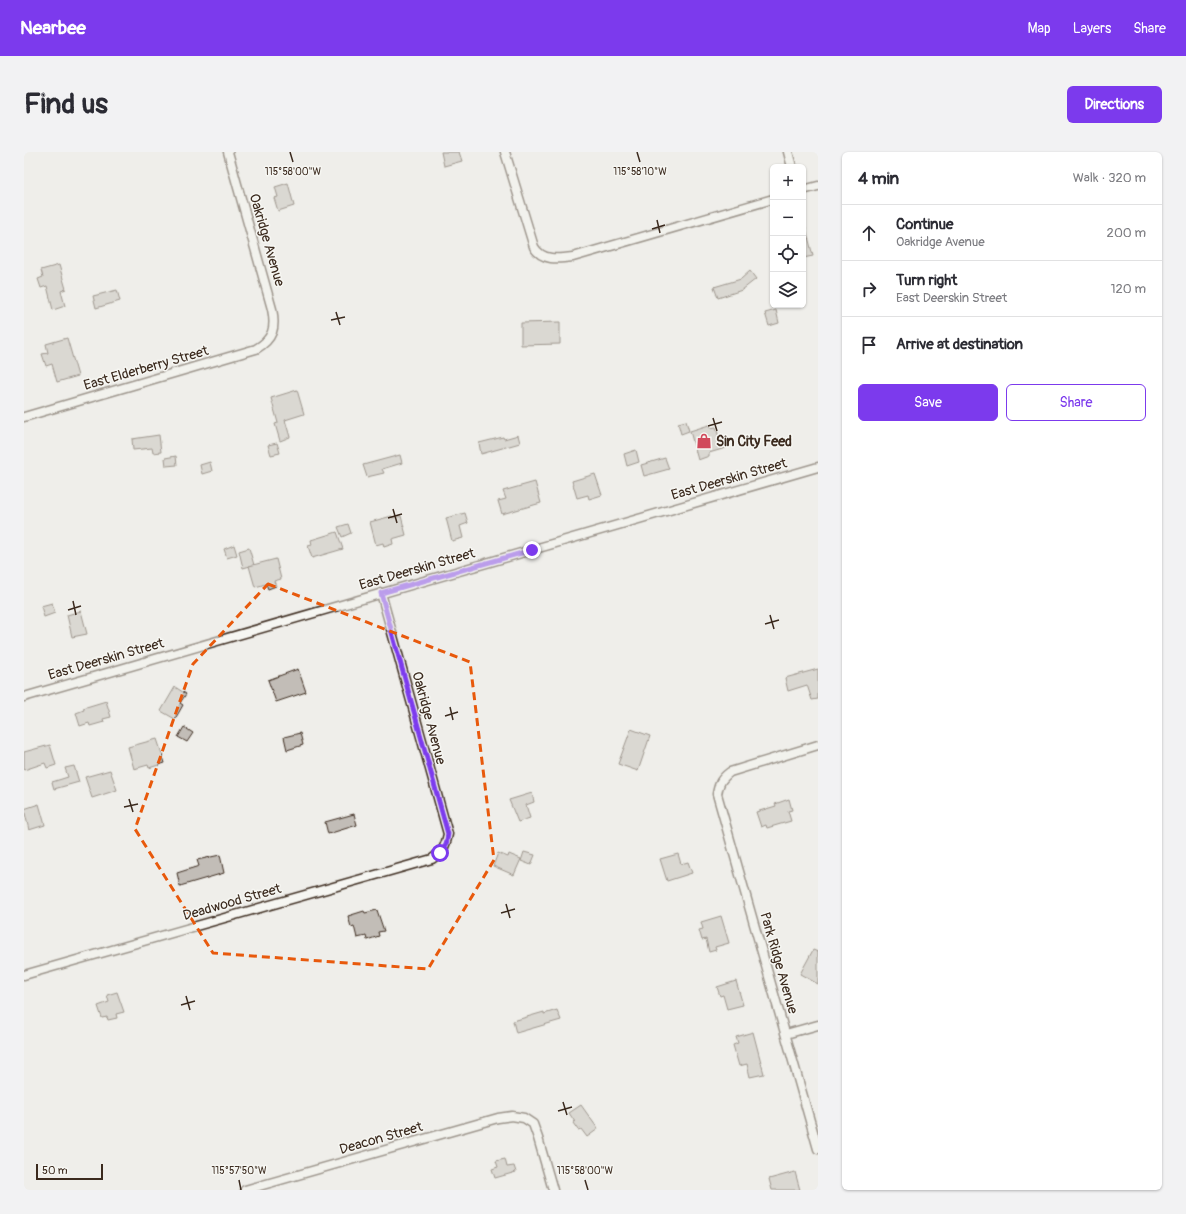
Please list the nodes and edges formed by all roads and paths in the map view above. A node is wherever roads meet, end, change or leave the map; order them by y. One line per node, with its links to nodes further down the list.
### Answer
1 (228, 152): 8 (street, Oakridge Avenue)
2 (505, 152): 7 (street)
3 (788, 152): 4 (street)
4 (791, 164)
5 (818, 186): 6 (street)
6 (806, 189)
7 (770, 200)
8 (271, 336): 9 (street, East Elderberry Street)
9 (24, 417)
10 (818, 467): 11 (street, East Deerskin Street)
11 (381, 593): 12 (street, East Deerskin Street); 14 (street, Oakridge Avenue)
12 (24, 697)
13 (818, 745): 17 (street, Park Ridge Avenue)
14 (444, 849): 15 (street, Deadwood Street)
15 (24, 975)
16 (818, 1025): 17 (street)
17 (786, 1034): 18 (street, Park Ridge Avenue)
18 (818, 1149)
19 (245, 1190): 20 (street, Deacon Street)
20 (553, 1190)

